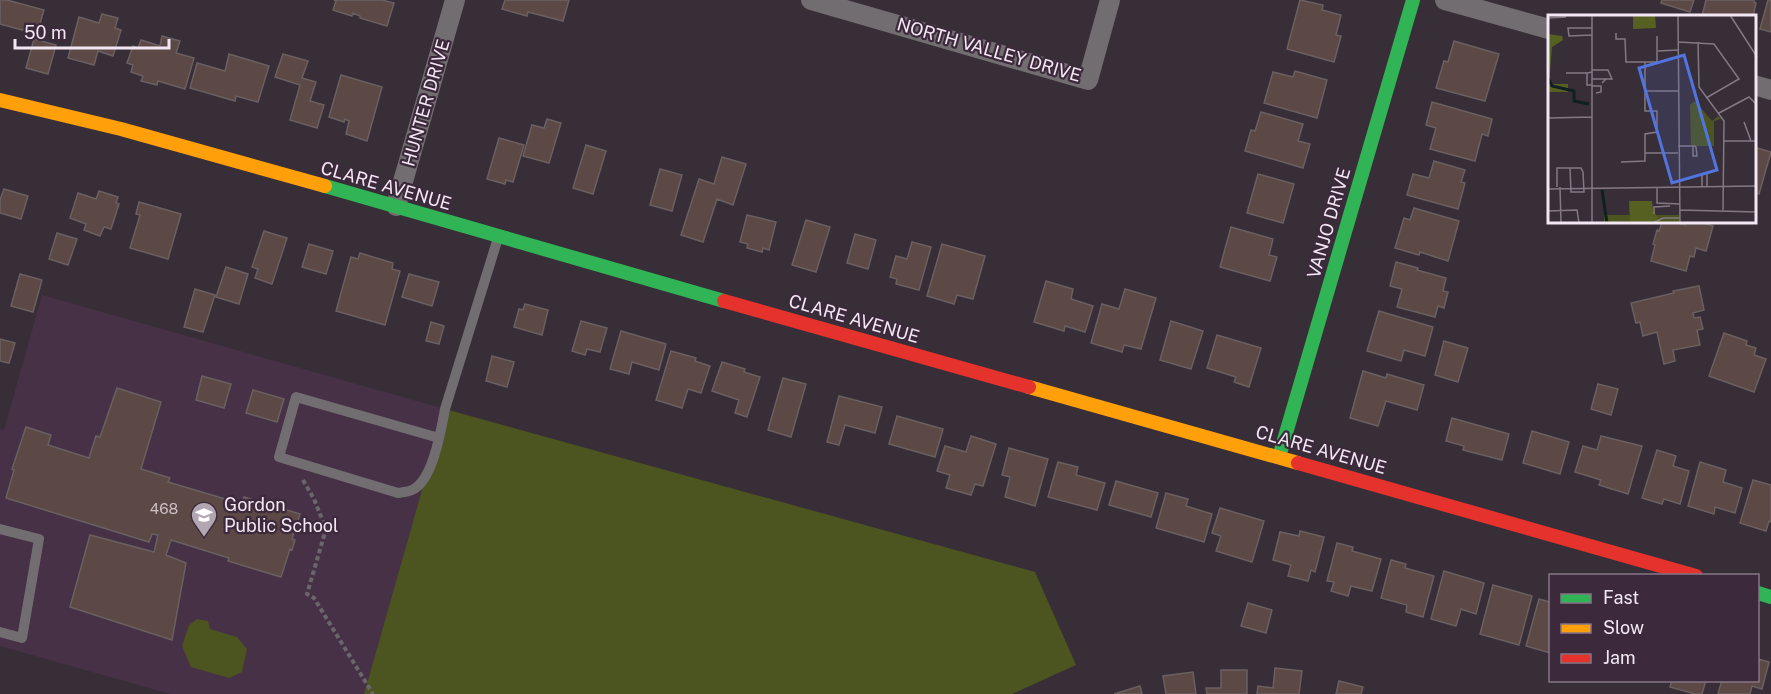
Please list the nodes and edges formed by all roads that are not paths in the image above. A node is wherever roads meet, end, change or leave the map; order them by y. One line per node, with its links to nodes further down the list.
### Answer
1 (455, 0): 10 (street, HUNTER DRIVE)
2 (811, 0): 3 (street, NORTH VALLEY DRIVE)
3 (1110, 0)
4 (1413, 0): 13 (street, VANJO DRIVE)
5 (1445, 0): 6 (street)
6 (1548, 28)
7 (1756, 85): 8 (street)
8 (1771, 90)
9 (0, 100): 10 (street, CLARE AVENUE)
10 (396, 206): 11 (street, CLARE AVENUE)
11 (498, 237): 12 (lane); 13 (street, CLARE AVENUE)
12 (439, 438): 12 (lane)
13 (1280, 457): 15 (street, CLARE AVENUE)
14 (0, 529): 16 (lane)
15 (1689, 574)
16 (0, 632)

